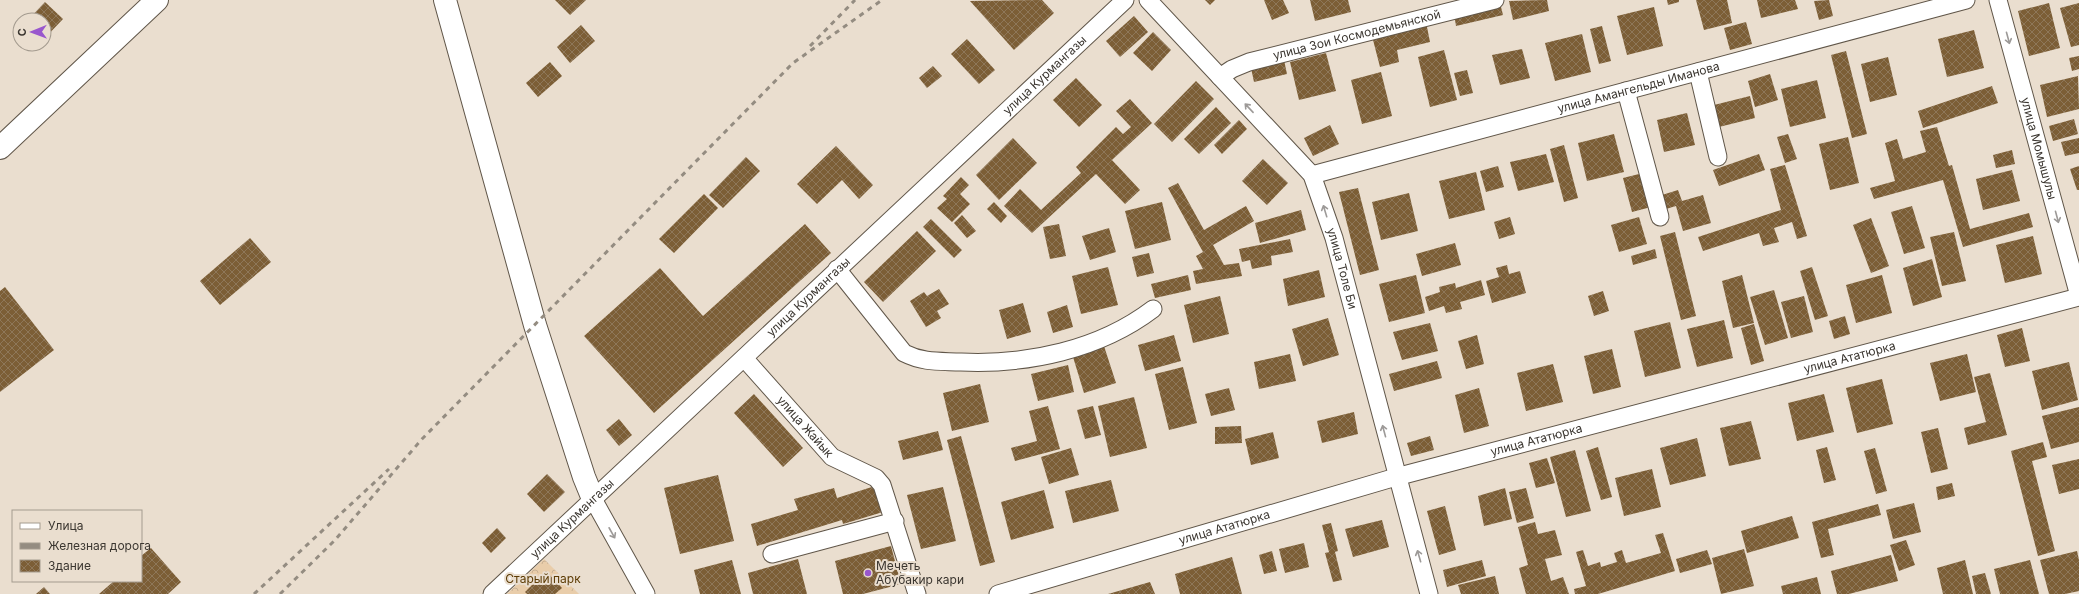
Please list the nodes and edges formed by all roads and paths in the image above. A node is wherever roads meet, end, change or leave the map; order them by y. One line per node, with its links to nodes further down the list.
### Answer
1 (157, 0): 11 (street)
2 (444, 0): 20 (street)
3 (1125, 0): 15 (street, улица Курмангазы)
4 (1148, 0): 9 (street, улица Толе Би)
5 (1496, 0): 9 (street, улица Зои Космодемьянской)
6 (1966, 0): 8 (street, улица Амангельды Иманова)
7 (1998, 0): 16 (street, улица Момышулы, one-way to 16)
8 (1698, 72): 10 (street, улица Амангельды Иманова); 12 (street)
9 (1220, 77): 13 (street, улица Толе Би, one-way to 9)
10 (1626, 90): 13 (street, улица Амангельды Иманова); 14 (street)
11 (0, 148)
12 (1718, 157)
13 (1312, 175): 19 (street, улица Толе Би, one-way to 13)
14 (1660, 217)
15 (837, 268): 17 (street); 18 (street, улица Курмангазы)
16 (2079, 296): 19 (street, улица Ататюрка)
17 (1153, 309)
18 (744, 358): 20 (street, улица Курмангазы); 21 (street, улица Жайык)
19 (1396, 477): 26 (street, улица Ататюрка); 27 (street, улица Толе Би, one-way to 19)
20 (593, 499): 23 (street, улица Курмангазы); 24 (street, one-way to 24)
21 (895, 521): 22 (street); 25 (street, улица Жайык)
22 (772, 554)
23 (492, 594)
24 (646, 594)
25 (917, 594)
26 (998, 594)
27 (1429, 594)

